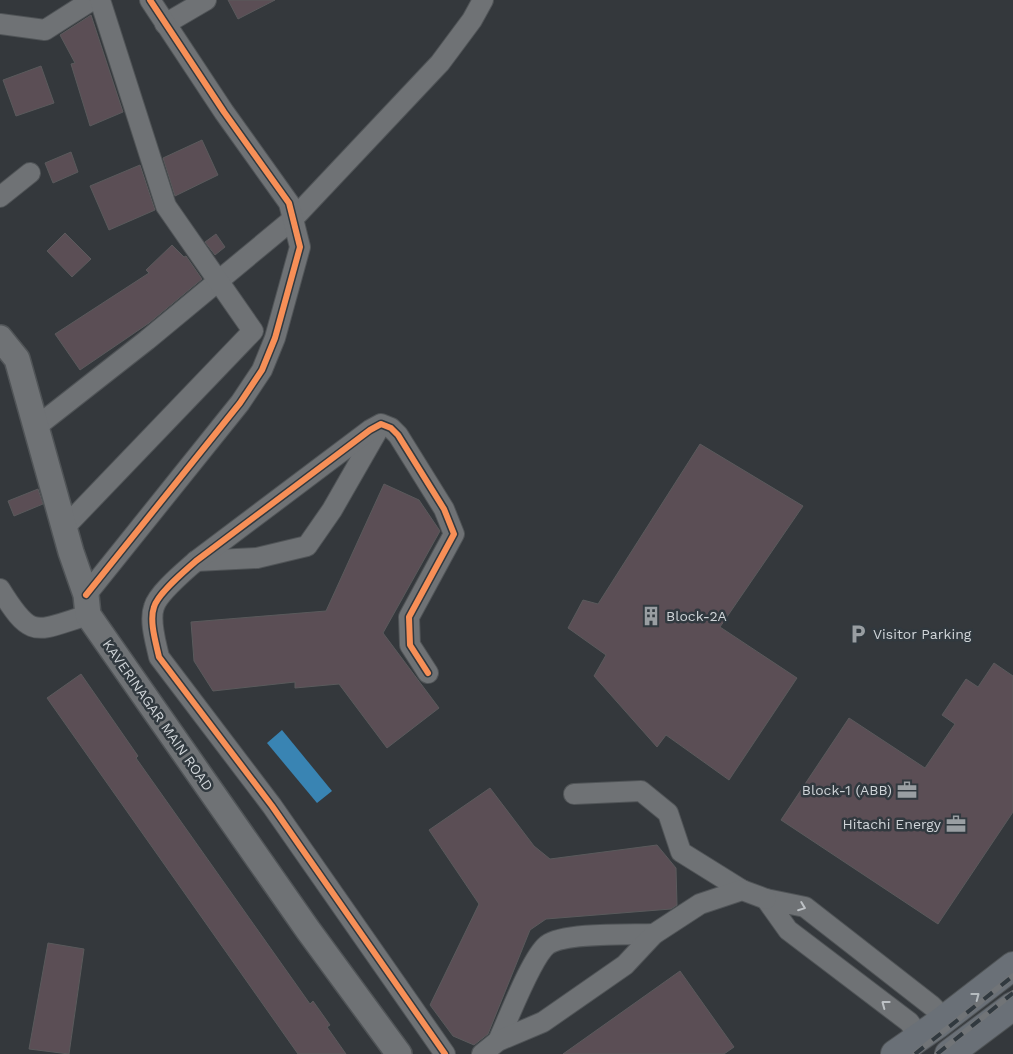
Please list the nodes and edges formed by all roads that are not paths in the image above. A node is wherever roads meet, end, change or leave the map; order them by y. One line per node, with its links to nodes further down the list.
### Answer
1 (92, 0): 6 (street)
2 (100, 0): 11 (street)
3 (150, 0): 7 (street)
4 (206, 0): 7 (street)
5 (483, 0): 10 (street)
6 (0, 24)
7 (165, 24): 10 (street)
8 (30, 173): 9 (street)
9 (0, 197)
10 (293, 219): 11 (street); 18 (street)
11 (217, 279): 14 (street); 15 (street)
12 (0, 338): 14 (street, KAVERINAGAR MAIN ROAD)
13 (381, 424): 16 (street); 16 (street); 19 (street)
14 (36, 427): 15 (street, KAVERINAGAR MAIN ROAD)
15 (64, 528): 18 (street, KAVERINAGAR MAIN ROAD)
16 (196, 561): 30 (street)
17 (0, 589): 18 (street)
18 (87, 605): 29 (street, KAVERINAGAR MAIN ROAD)
19 (428, 673)
20 (574, 794): 21 (street)
21 (742, 890): 22 (street); 23 (street)
22 (766, 898): 26 (street, one-way to 26); 27 (street, one-way to 22)
23 (654, 934): 28 (street); 28 (street)
24 (1013, 966): 26 (main road, one-way to 24)
25 (1013, 1006): 33 (main road)
26 (945, 1019): 27 (main road)
27 (920, 1037): 32 (main road)
28 (498, 1042): 31 (street)
29 (399, 1054)
30 (445, 1054)
31 (482, 1054)
32 (896, 1054)
33 (949, 1054)

